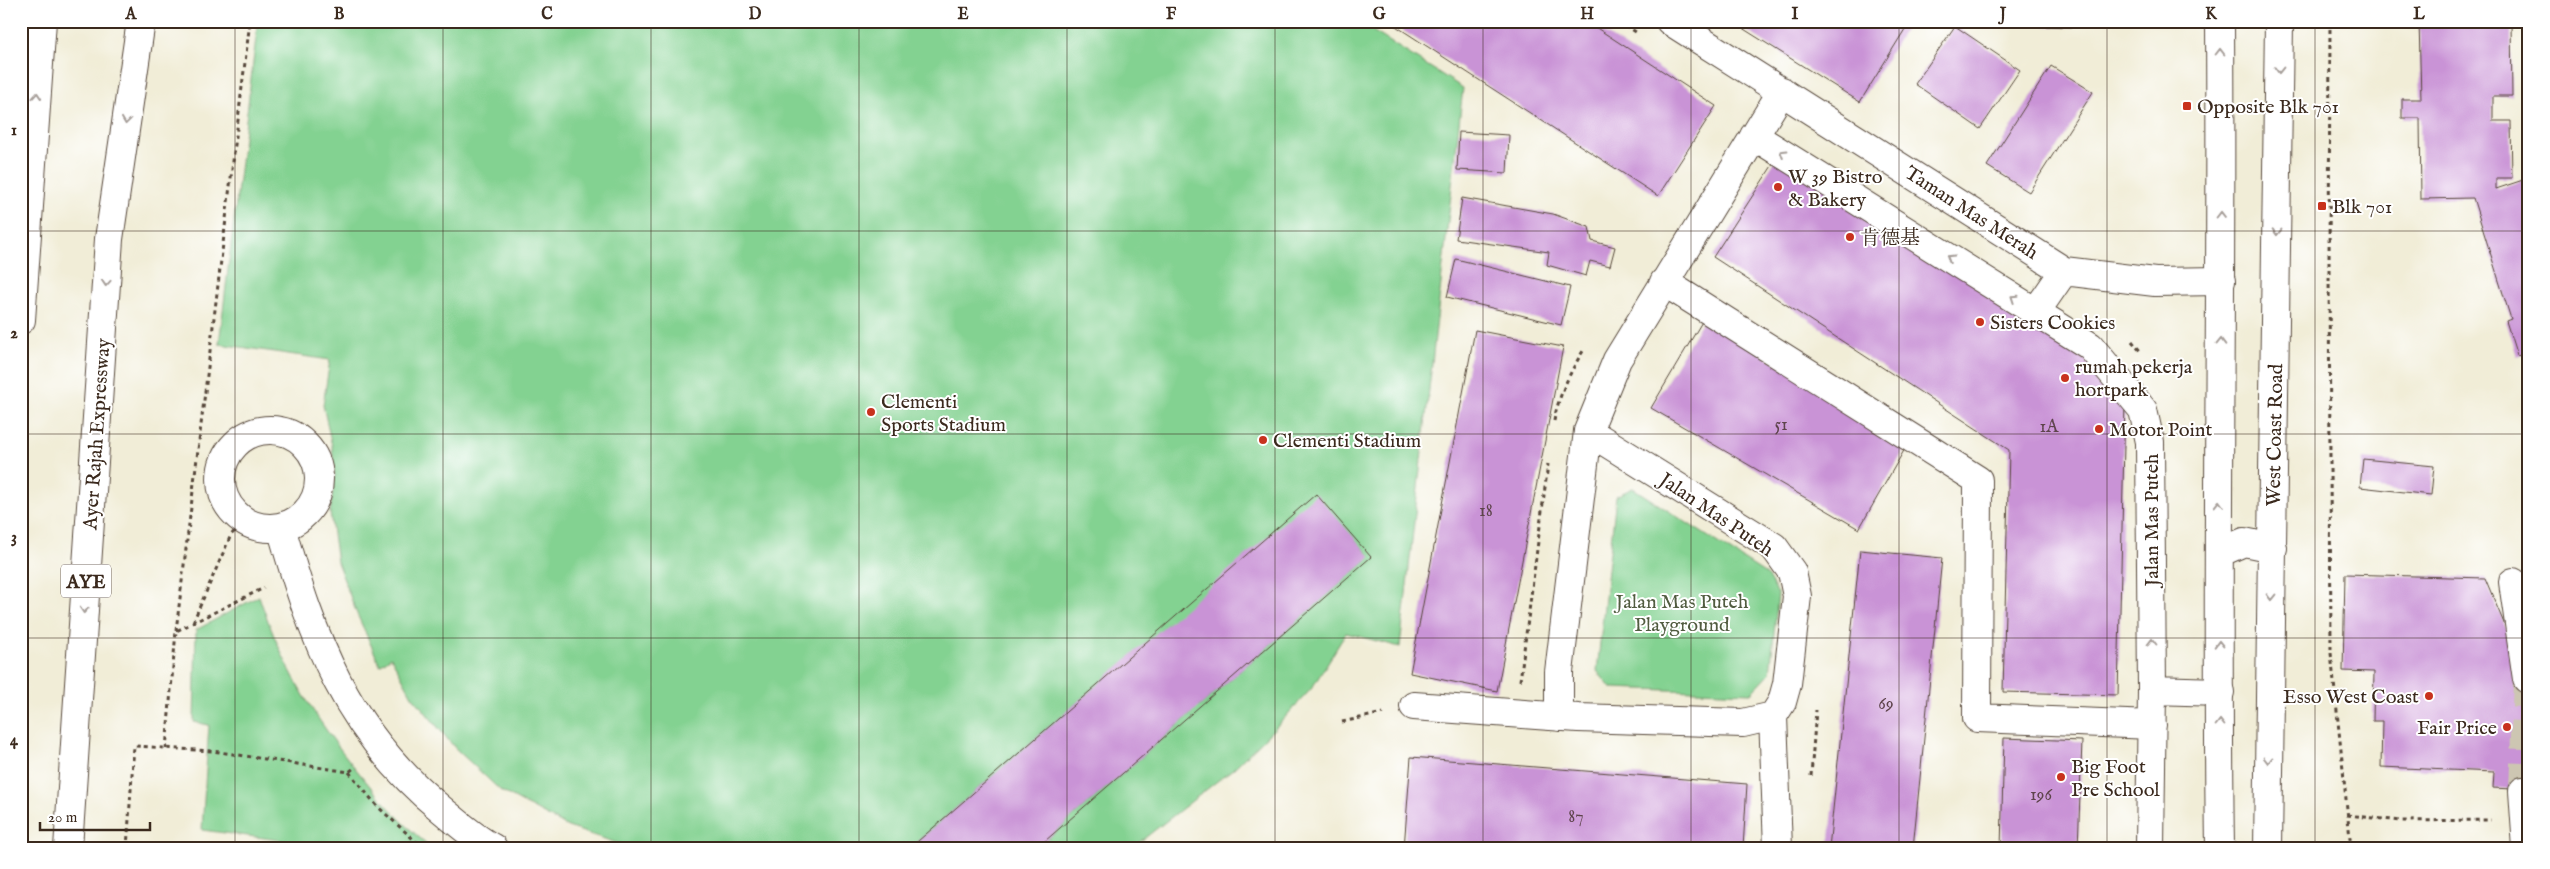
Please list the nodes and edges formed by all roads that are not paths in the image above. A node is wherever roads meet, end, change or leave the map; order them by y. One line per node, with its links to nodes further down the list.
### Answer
1 (42, 21): 12 (main road, one-way to 1)
2 (141, 21): 26 (main road, Ayer Rajah Expressway / AYE, one-way to 26)
3 (1670, 21): 6 (main road, Taman Mas Merah)
4 (2220, 21): 9 (main road, one-way to 4)
5 (2279, 21): 15 (main road, West Coast Road, one-way to 15)
6 (1782, 91): 7 (main road); 8 (main road, Taman Mas Merah)
7 (1754, 136): 10 (main road); 11 (main road, Jalan Mas Puteh, one-way to 7)
8 (2064, 271): 9 (main road, Taman Mas Merah); 11 (main road)
9 (2221, 281): 16 (main road, one-way to 9)
10 (1664, 282): 13 (main road); 24 (main road)
11 (2036, 313): 19 (main road, Jalan Mas Puteh, one-way to 11)
12 (21, 320)
13 (1588, 431): 22 (main road, Jalan Mas Puteh); 23 (main road)
14 (282, 527): 14 (main road); 27 (main road)
15 (2273, 548): 16 (main road); 31 (main road, West Coast Road, one-way to 31)
16 (2219, 553): 20 (main road, one-way to 16)
17 (2513, 582): 18 (main road)
18 (2528, 680)
19 (2152, 690): 20 (main road); 24 (main road, Jalan Mas Puteh)
20 (2220, 692): 30 (main road, one-way to 20)
21 (1414, 706): 23 (main road)
22 (1773, 716): 23 (main road); 28 (main road, Jalan Mas Puteh)
23 (1559, 717)
24 (2152, 726): 29 (main road, Jalan Mas Puteh)
25 (2523, 791): 32 (main road)
26 (68, 848)
27 (493, 848)
28 (1778, 848)
29 (2150, 848)
30 (2220, 848)
31 (2268, 848)
32 (2527, 848)

